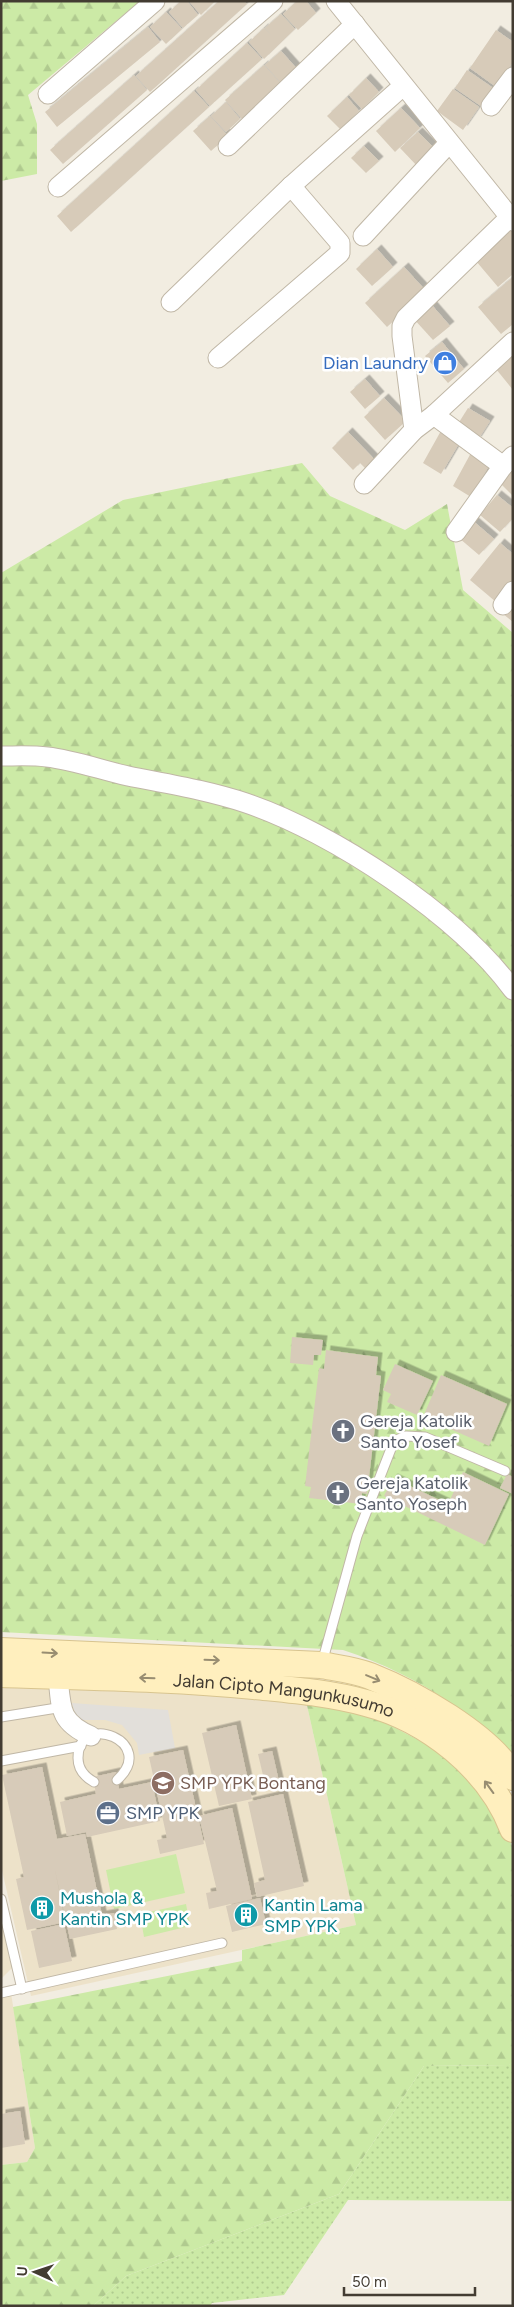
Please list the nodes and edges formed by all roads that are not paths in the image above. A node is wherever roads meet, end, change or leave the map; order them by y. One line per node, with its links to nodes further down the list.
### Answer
1 (155, 1): 7 (street)
2 (273, 1): 12 (street)
3 (336, 1): 4 (street)
4 (355, 24): 6 (street); 10 (street)
5 (513, 77): 8 (street)
6 (403, 86): 9 (street); 11 (street)
7 (48, 94)
8 (491, 106)
9 (449, 143): 13 (street); 14 (street)
10 (228, 146)
11 (291, 186): 15 (street); 17 (street)
12 (58, 187)
13 (511, 219): 19 (street)
14 (363, 236)
15 (171, 302)
16 (513, 342): 18 (street)
17 (218, 358)
18 (434, 415): 19 (street); 20 (street)
19 (414, 430): 21 (street)
20 (508, 461): 22 (street)
21 (364, 484)
22 (456, 532)
23 (1, 756): 24 (street)
24 (513, 990)
25 (504, 1471): 27 (lane)
26 (1, 1651): 27 (street, Jalan Cipto Mangunkusumo, one-way to 27)
27 (321, 1665): 34 (street, Jalan Cipto Mangunkusumo, one-way to 34)
28 (1, 1674): 29 (street, Jalan Cipto Mangunkusumo)
29 (58, 1676): 30 (street); 37 (street, Jalan Cipto Mangunkusumo, one-way to 29)
30 (63, 1707): 31 (lane); 32 (street)
31 (1, 1717)
32 (86, 1741): 33 (lane); 35 (lane); 36 (lane)
33 (1, 1761)
34 (513, 1777)
35 (117, 1780)
36 (94, 1782)
37 (513, 1829)
38 (1, 1899): 40 (lane)
39 (222, 1942): 40 (lane)
40 (22, 1989): 41 (lane)
41 (1, 1993)

